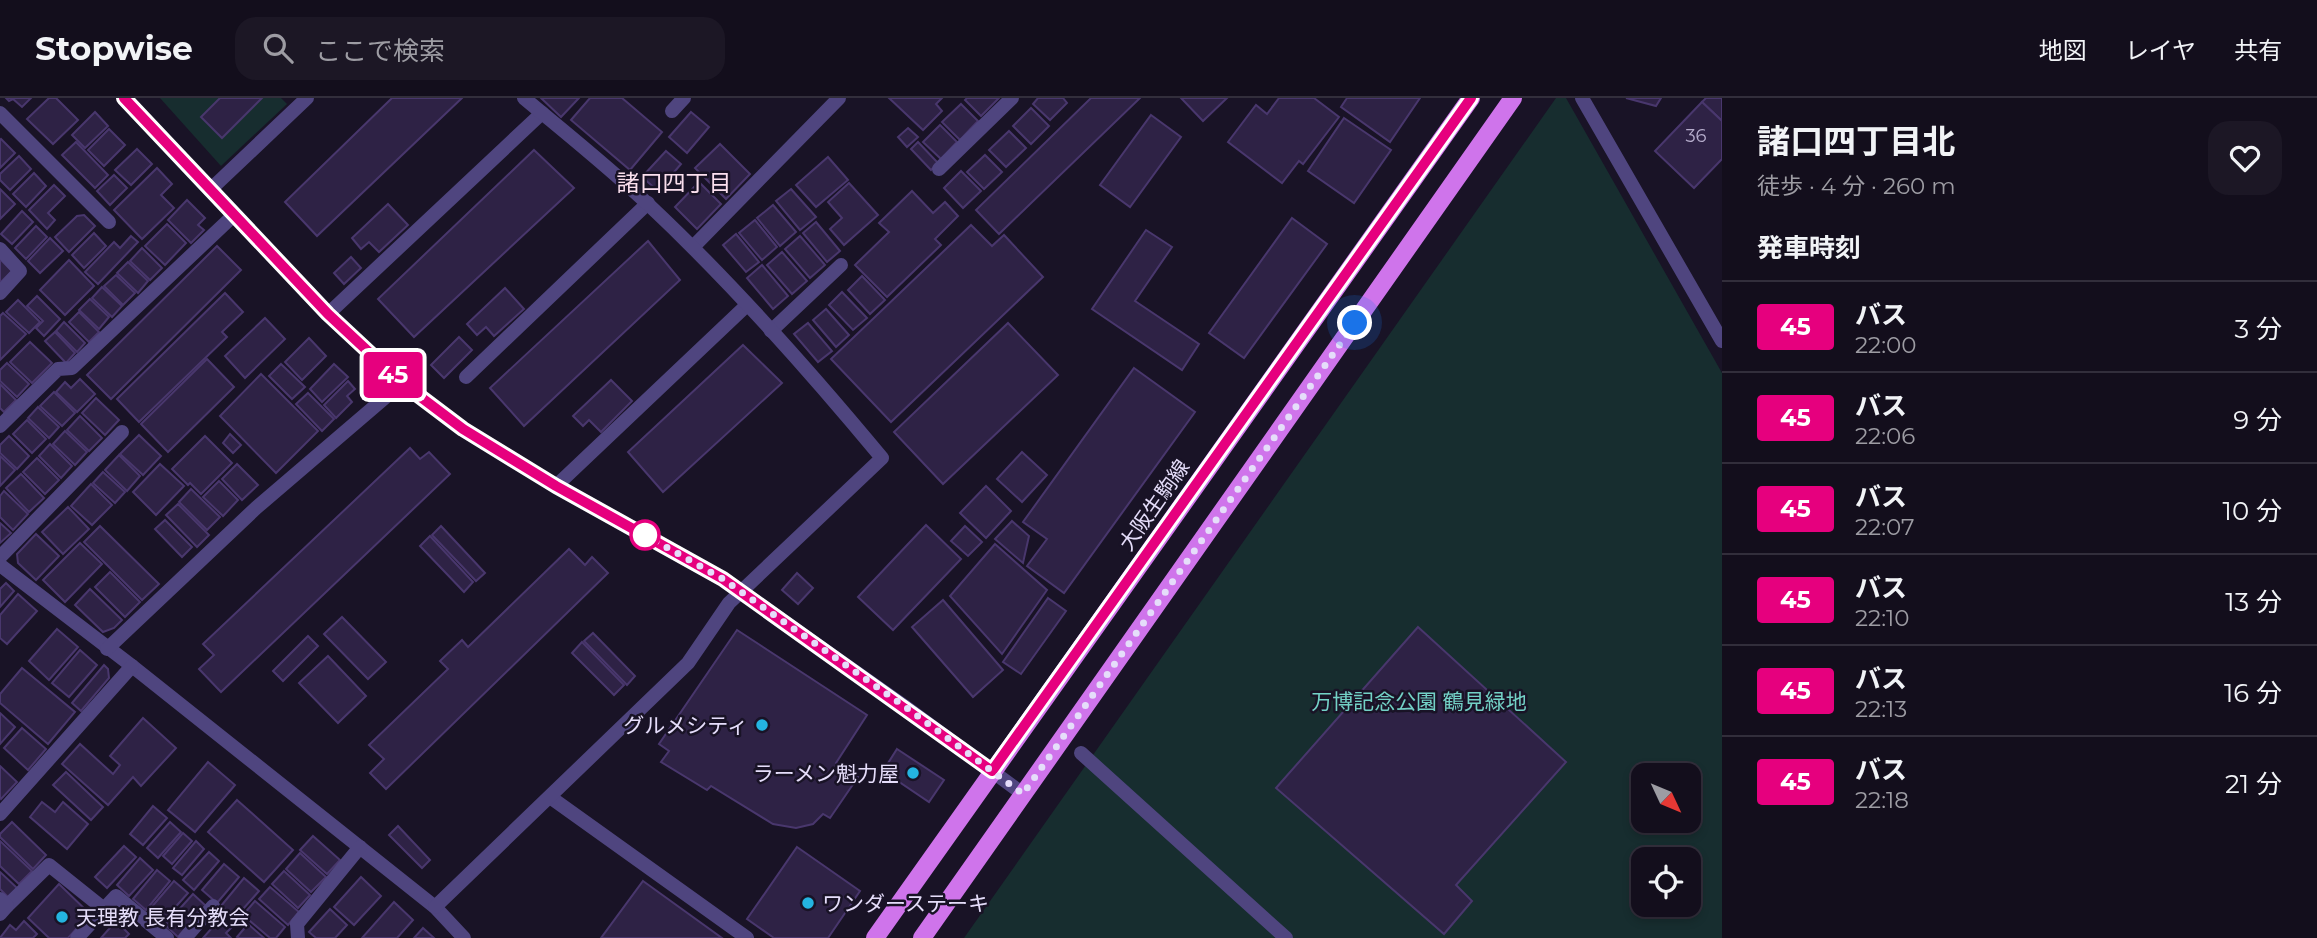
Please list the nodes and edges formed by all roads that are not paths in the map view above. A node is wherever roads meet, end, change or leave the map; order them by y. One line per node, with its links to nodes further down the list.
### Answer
1 (124, 98): 14 (street)
2 (307, 98): 14 (street)
3 (524, 98): 12 (street)
4 (684, 98): 10 (street)
5 (839, 98): 18 (street)
6 (1012, 98): 13 (street)
7 (1471, 98): 37 (main road, 大阪生駒線)
8 (1513, 98): 38 (main road)
9 (1582, 98): 25 (street)
10 (672, 111)
11 (0, 113): 17 (street)
12 (542, 113): 15 (street); 23 (street)
13 (939, 169)
14 (210, 190): 16 (street)
15 (648, 203): 18 (street); 26 (street)
16 (234, 215): 23 (street); 28 (street)
17 (109, 222)
18 (693, 247): 22 (street)
19 (0, 249): 21 (street)
20 (841, 265): 24 (street)
21 (0, 293)
22 (747, 305): 24 (street); 30 (street)
23 (328, 314): 27 (street)
24 (771, 331): 33 (street)
25 (1722, 341)
26 (466, 377)
27 (402, 383): 30 (street); 34 (street)
28 (0, 426)
29 (122, 432): 31 (street)
30 (556, 486): 33 (street)
31 (0, 557)
32 (0, 565): 34 (street)
33 (742, 592): 37 (street); 39 (street)
34 (107, 649): 35 (street)
35 (132, 666): 40 (street); 41 (street)
36 (1082, 753): 54 (street)
37 (992, 771): 38 (street); 52 (main road, 大阪生駒線)
38 (1023, 794): 53 (main road)
39 (550, 797): 44 (street); 51 (street)
40 (0, 814)
41 (360, 847): 44 (street); 49 (street)
42 (2, 906): 45 (street)
43 (214, 906): 48 (street)
44 (435, 907): 50 (street)
45 (104, 909): 46 (street); 47 (street)
46 (77, 938)
47 (167, 938)
48 (185, 938)
49 (298, 938)
50 (464, 938)
51 (747, 938)
52 (875, 938)
53 (922, 938)
54 (1286, 938)

